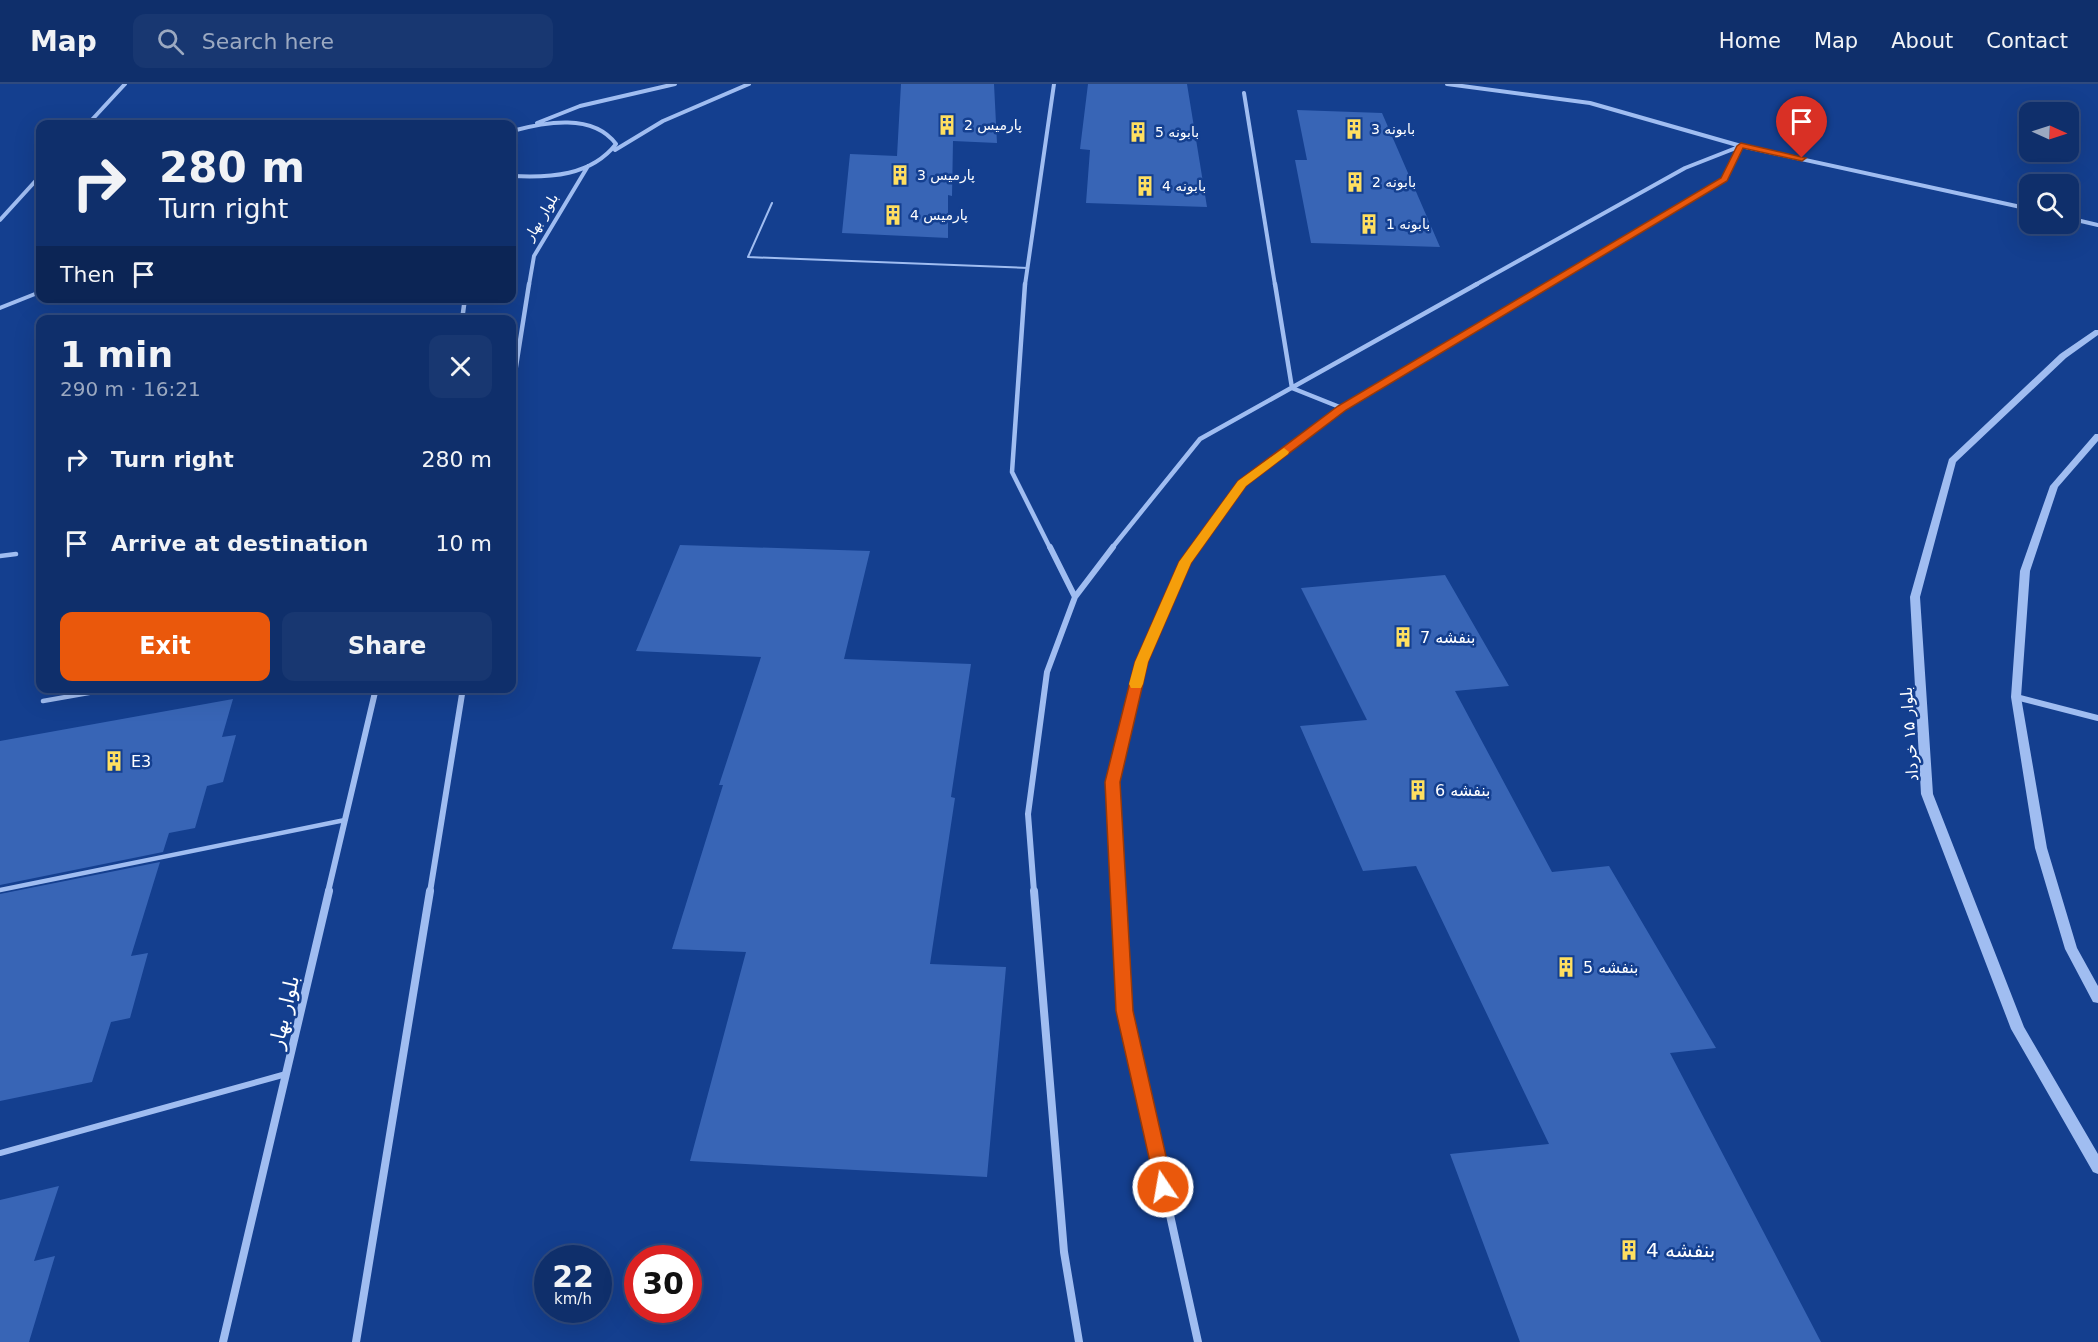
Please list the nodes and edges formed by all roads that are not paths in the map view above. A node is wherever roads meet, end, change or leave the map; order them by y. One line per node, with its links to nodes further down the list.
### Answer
1 (125, 84): 7 (street)
2 (675, 84): 8 (street)
3 (748, 84): 11 (street)
4 (1054, 84): 20 (street)
5 (1448, 84): 10 (street)
6 (1244, 93): 25 (street)
7 (92, 120)
8 (524, 128): 9 (street); 11 (street)
9 (516, 130)
10 (1741, 146): 16 (street); 25 (street); 26 (street)
11 (611, 153): 12 (street)
12 (588, 166): 13 (street); 24 (street, بلوار بهار)
13 (516, 176)
14 (36, 180): 17 (street)
15 (772, 203): 20 (lane)
16 (2019, 207)
17 (0, 220)
18 (2079, 221): 19 (street)
19 (2098, 225)
20 (1028, 268): 30 (street)
21 (36, 294): 22 (lane)
22 (0, 308)
23 (2098, 332): 42 (street, بلوار ۱۵ خرداد)
24 (516, 367)
25 (1292, 388): 26 (street); 30 (street)
26 (1342, 408): 46 (street)
27 (2098, 436): 34 (street)
28 (16, 554): 29 (lane)
29 (0, 556)
30 (1075, 597): 45 (street)
31 (89, 693): 35 (lane)
32 (375, 693): 37 (street, بلوار بهار)
33 (462, 693): 44 (street)
34 (2016, 697): 36 (street); 39 (street)
35 (43, 701)
36 (2098, 718)
37 (345, 820): 38 (lane); 40 (street, بلوار بهار)
38 (0, 890)
39 (2098, 998)
40 (286, 1074): 41 (lane); 43 (street, بلوار بهار)
41 (0, 1153)
42 (2098, 1167)
43 (223, 1342)
44 (356, 1342)
45 (1079, 1342)
46 (1198, 1342)

